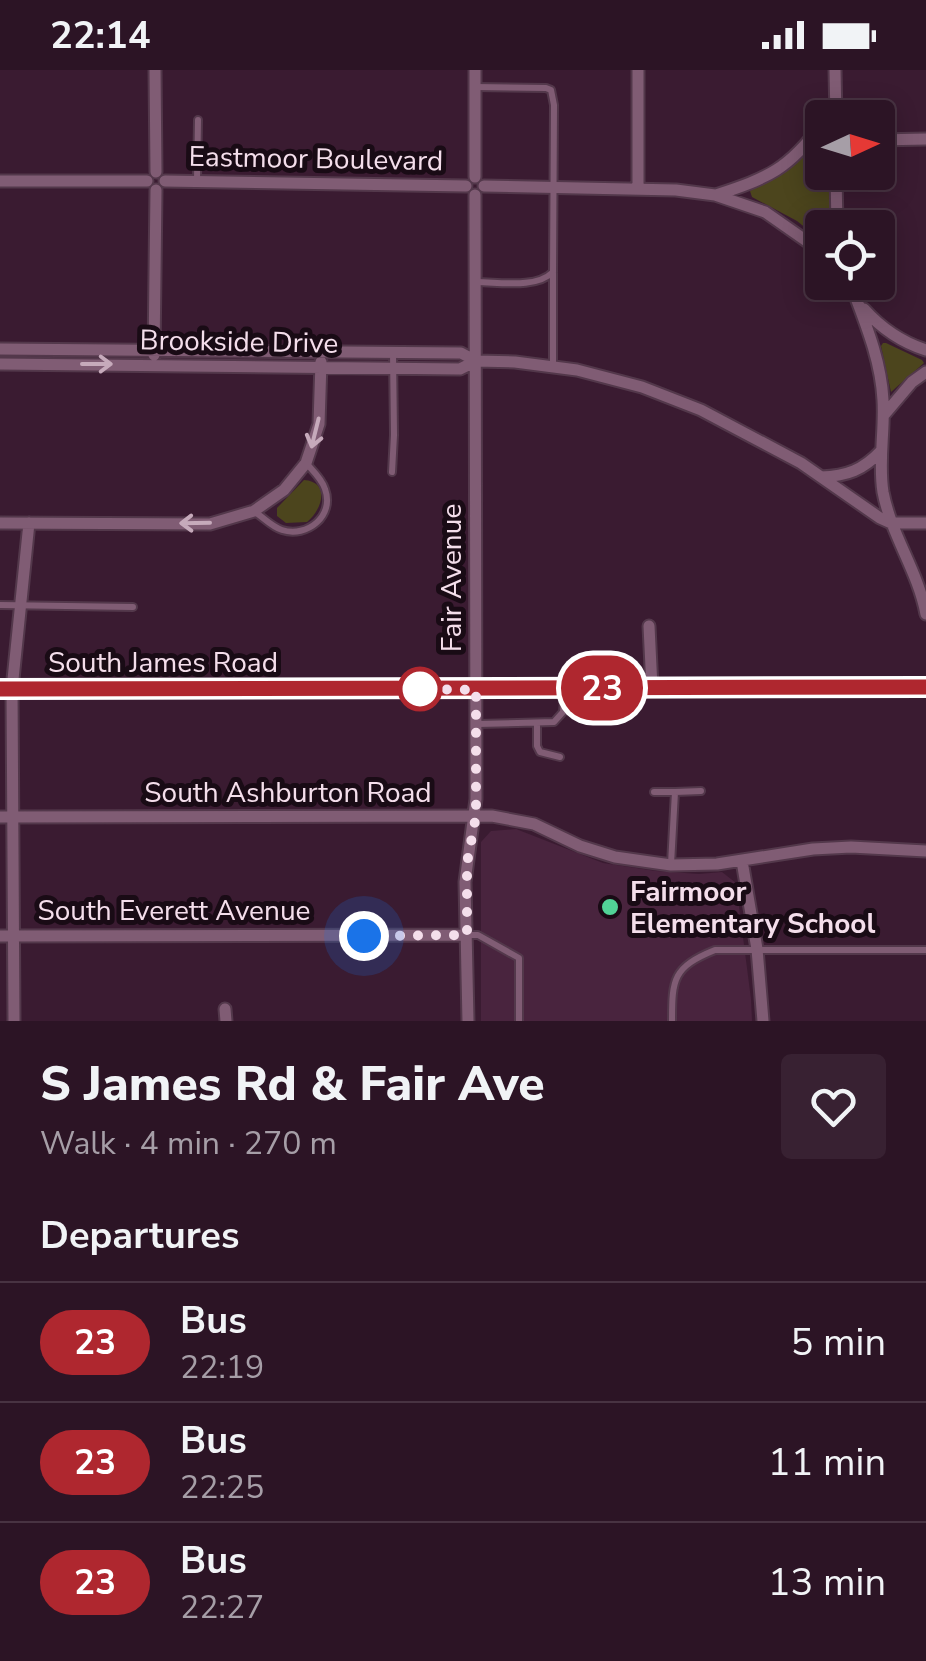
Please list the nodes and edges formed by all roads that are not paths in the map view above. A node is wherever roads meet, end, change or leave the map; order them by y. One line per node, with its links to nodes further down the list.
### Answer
1 (155, 70): 11 (street)
2 (475, 70): 5 (street, Fair Avenue)
3 (638, 70): 16 (street)
4 (836, 70): 6 (street)
5 (475, 87): 14 (street, Fair Avenue); 15 (lane)
6 (836, 100)
7 (198, 120): 13 (lane)
8 (895, 140): 9 (street)
9 (926, 140)
10 (805, 147): 17 (street)
11 (156, 181): 12 (street, Eastmoor Boulevard); 13 (street, Eastmoor Boulevard); 25 (street)
12 (0, 182)
13 (198, 182): 14 (street, Eastmoor Boulevard)
14 (475, 186): 15 (street, Eastmoor Boulevard); 20 (street, Fair Avenue)
15 (553, 188): 16 (street, Eastmoor Boulevard); 19 (lane)
16 (638, 189): 17 (street, Eastmoor Boulevard)
17 (714, 195): 18 (street, Eastmoor Boulevard)
18 (805, 240)
19 (553, 272): 20 (lane); 33 (lane)
20 (476, 282): 29 (street, Fair Avenue)
21 (857, 300): 37 (street)
22 (859, 300): 24 (street)
23 (1, 349): 25 (street, Brookside Drive); 30 (lane)
24 (926, 350)
25 (154, 351): 26 (street, Brookside Drive); 31 (street)
26 (247, 352): 27 (street, Brookside Drive); 32 (lane)
27 (321, 352): 28 (street, Brookside Drive); 34 (street)
28 (394, 352): 29 (street, Brookside Drive); 35 (lane)
29 (476, 361): 33 (street, Brookside Drive); 35 (street, Brookside Drive); 56 (street, Fair Avenue)
30 (1, 364): 31 (street, Brookside Drive, one-way to 31)
31 (154, 365): 32 (street, Brookside Drive)
32 (246, 366): 34 (street, Brookside Drive)
33 (552, 367): 41 (street, Brookside Drive)
34 (321, 368): 35 (street, Brookside Drive); 39 (street, one-way to 39)
35 (393, 368): 40 (lane)
36 (926, 372): 37 (street)
37 (884, 415): 38 (street)
38 (881, 451): 41 (street); 45 (street)
39 (306, 463): 42 (street); 42 (lane)
40 (392, 472)
41 (821, 476): 45 (street, Brookside Drive)
42 (254, 511): 44 (street, one-way to 44)
43 (0, 523): 44 (street)
44 (29, 523): 48 (street)
45 (891, 523): 46 (street); 50 (street)
46 (926, 523)
47 (0, 606): 48 (lane)
48 (20, 606): 49 (lane); 55 (street)
49 (133, 607)
50 (926, 614)
51 (649, 626): 54 (street)
52 (926, 686): 54 (main road, South James Road)
53 (565, 688): 54 (main road, South James Road); 56 (main road, South James Road); 58 (lane)
54 (652, 688)
55 (6, 689): 56 (main road, South James Road); 63 (street)
56 (476, 690): 57 (street, Fair Avenue)
57 (475, 724): 58 (lane); 64 (street, Fair Avenue)
58 (537, 724): 59 (lane)
59 (560, 756)
60 (701, 791): 62 (lane)
61 (654, 792): 62 (lane)
62 (675, 792): 67 (lane)
63 (6, 816): 64 (street, South Ashburton Road); 70 (street)
64 (476, 816): 67 (street, South Ashburton Road); 68 (street, Fair Avenue)
65 (926, 851): 66 (street, South Ashburton Road)
66 (742, 861): 67 (street, South Ashburton Road); 71 (street)
67 (670, 865)
68 (467, 935): 70 (street, South Everett Avenue); 74 (street, Fair Avenue); 75 (lane)
69 (0, 936): 70 (street, South Everett Avenue)
70 (14, 936): 73 (street)
71 (757, 949): 72 (lane); 76 (lane); 77 (street)
72 (926, 950)
73 (14, 1021)
74 (468, 1021)
75 (519, 1021)
76 (672, 1021)
77 (763, 1021)

